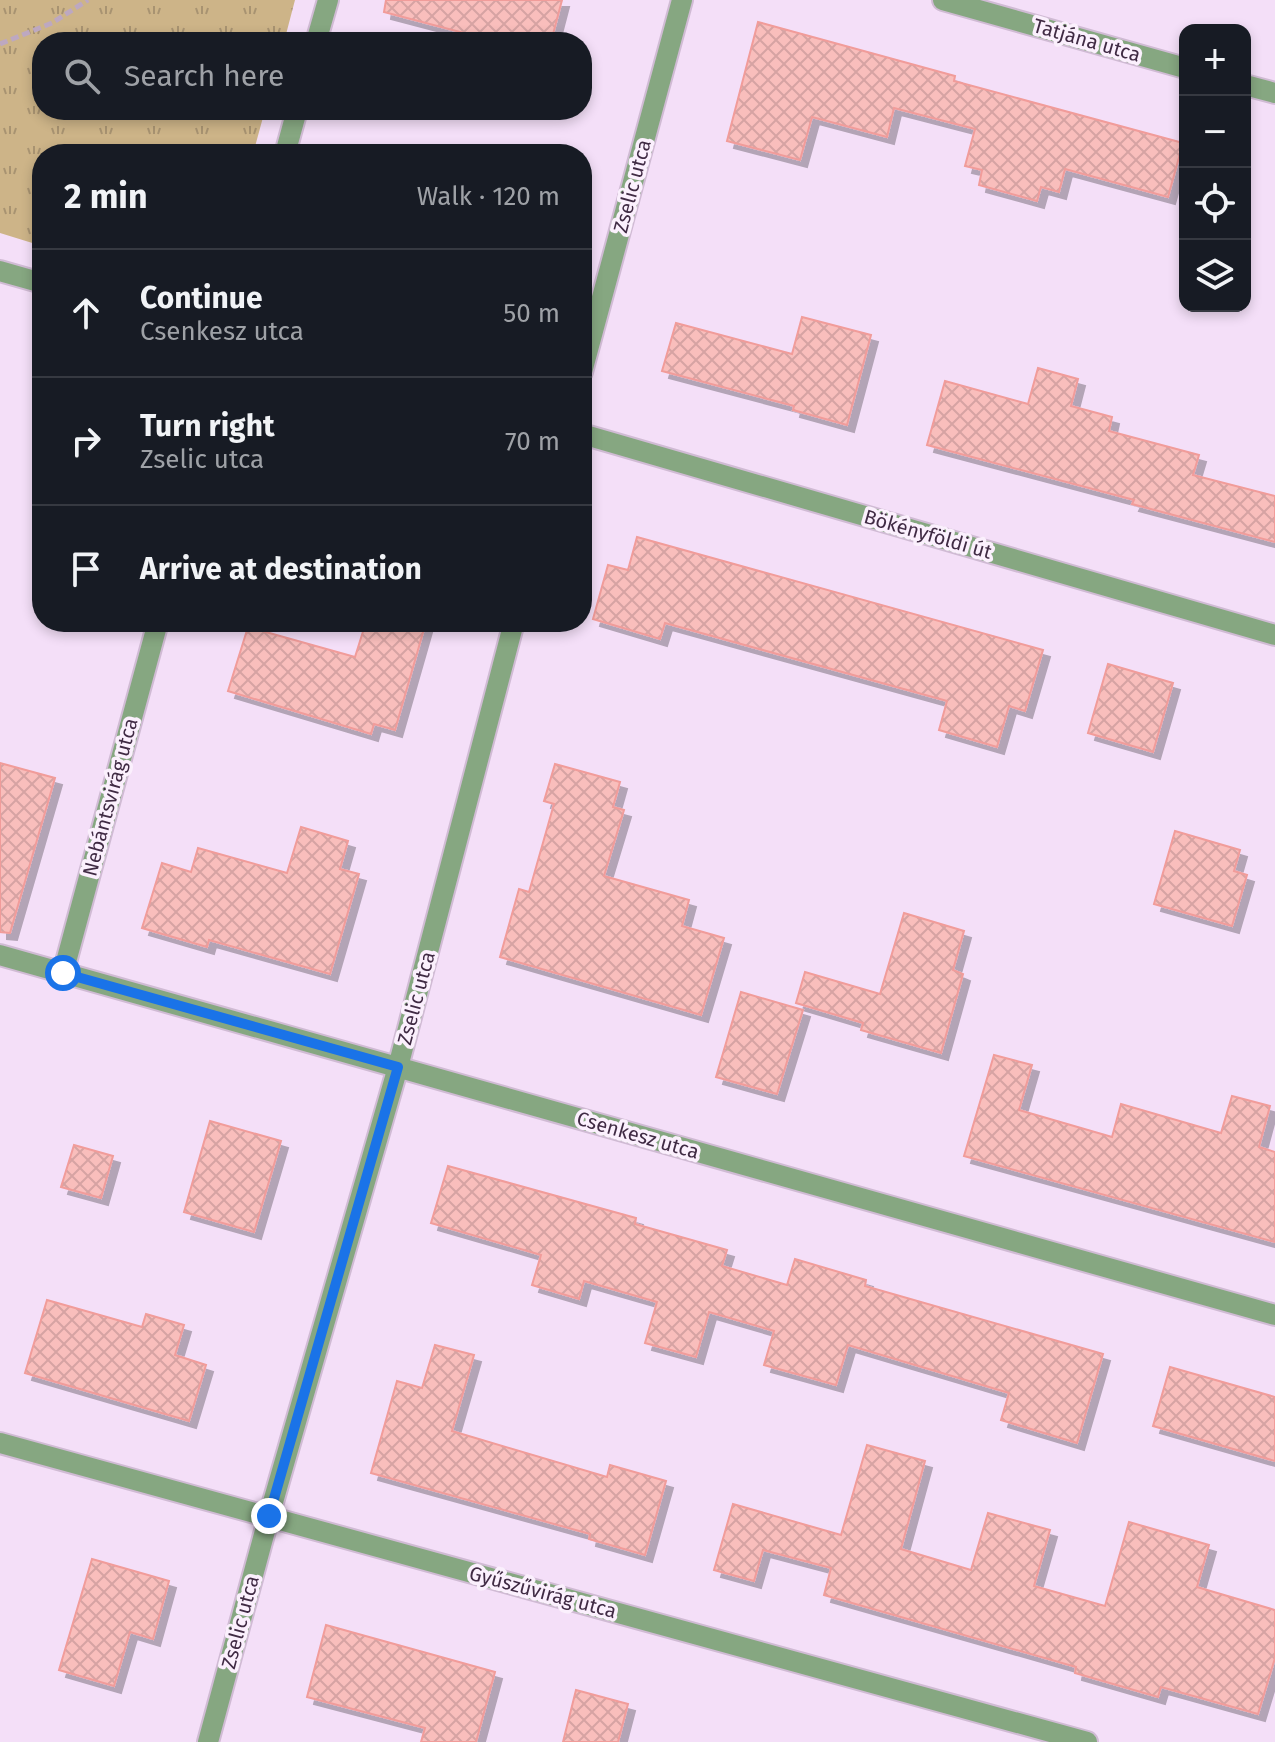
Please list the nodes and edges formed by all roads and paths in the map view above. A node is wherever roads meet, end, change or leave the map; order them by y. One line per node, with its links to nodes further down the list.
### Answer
1 (88, 0): 6 (path)
2 (328, 0): 5 (street)
3 (682, 0): 14 (street, Zselic utca)
4 (943, 0): 7 (street, Tatjána utca)
5 (319, 32)
6 (0, 44)
7 (1179, 66)
8 (1251, 87): 9 (street)
9 (1275, 93)
10 (294, 120): 11 (street)
11 (288, 144)
12 (0, 271): 13 (street)
13 (32, 280)
14 (592, 335)
15 (592, 437): 18 (street, Bökényföldi út)
16 (155, 632): 20 (street, Nebántsvirág utca)
17 (511, 632): 21 (street, Zselic utca)
18 (1275, 635)
19 (0, 955): 20 (street, Csenkesz utca)
20 (63, 973): 21 (street, Csenkesz utca)
21 (398, 1067): 22 (street, Csenkesz utca); 24 (street, Zselic utca)
22 (1275, 1315)
23 (0, 1443): 24 (street, Gyűszűvirág utca)
24 (269, 1516): 25 (street, Zselic utca); 26 (street, Gyűszűvirág utca)
25 (208, 1742)
26 (1087, 1742)

